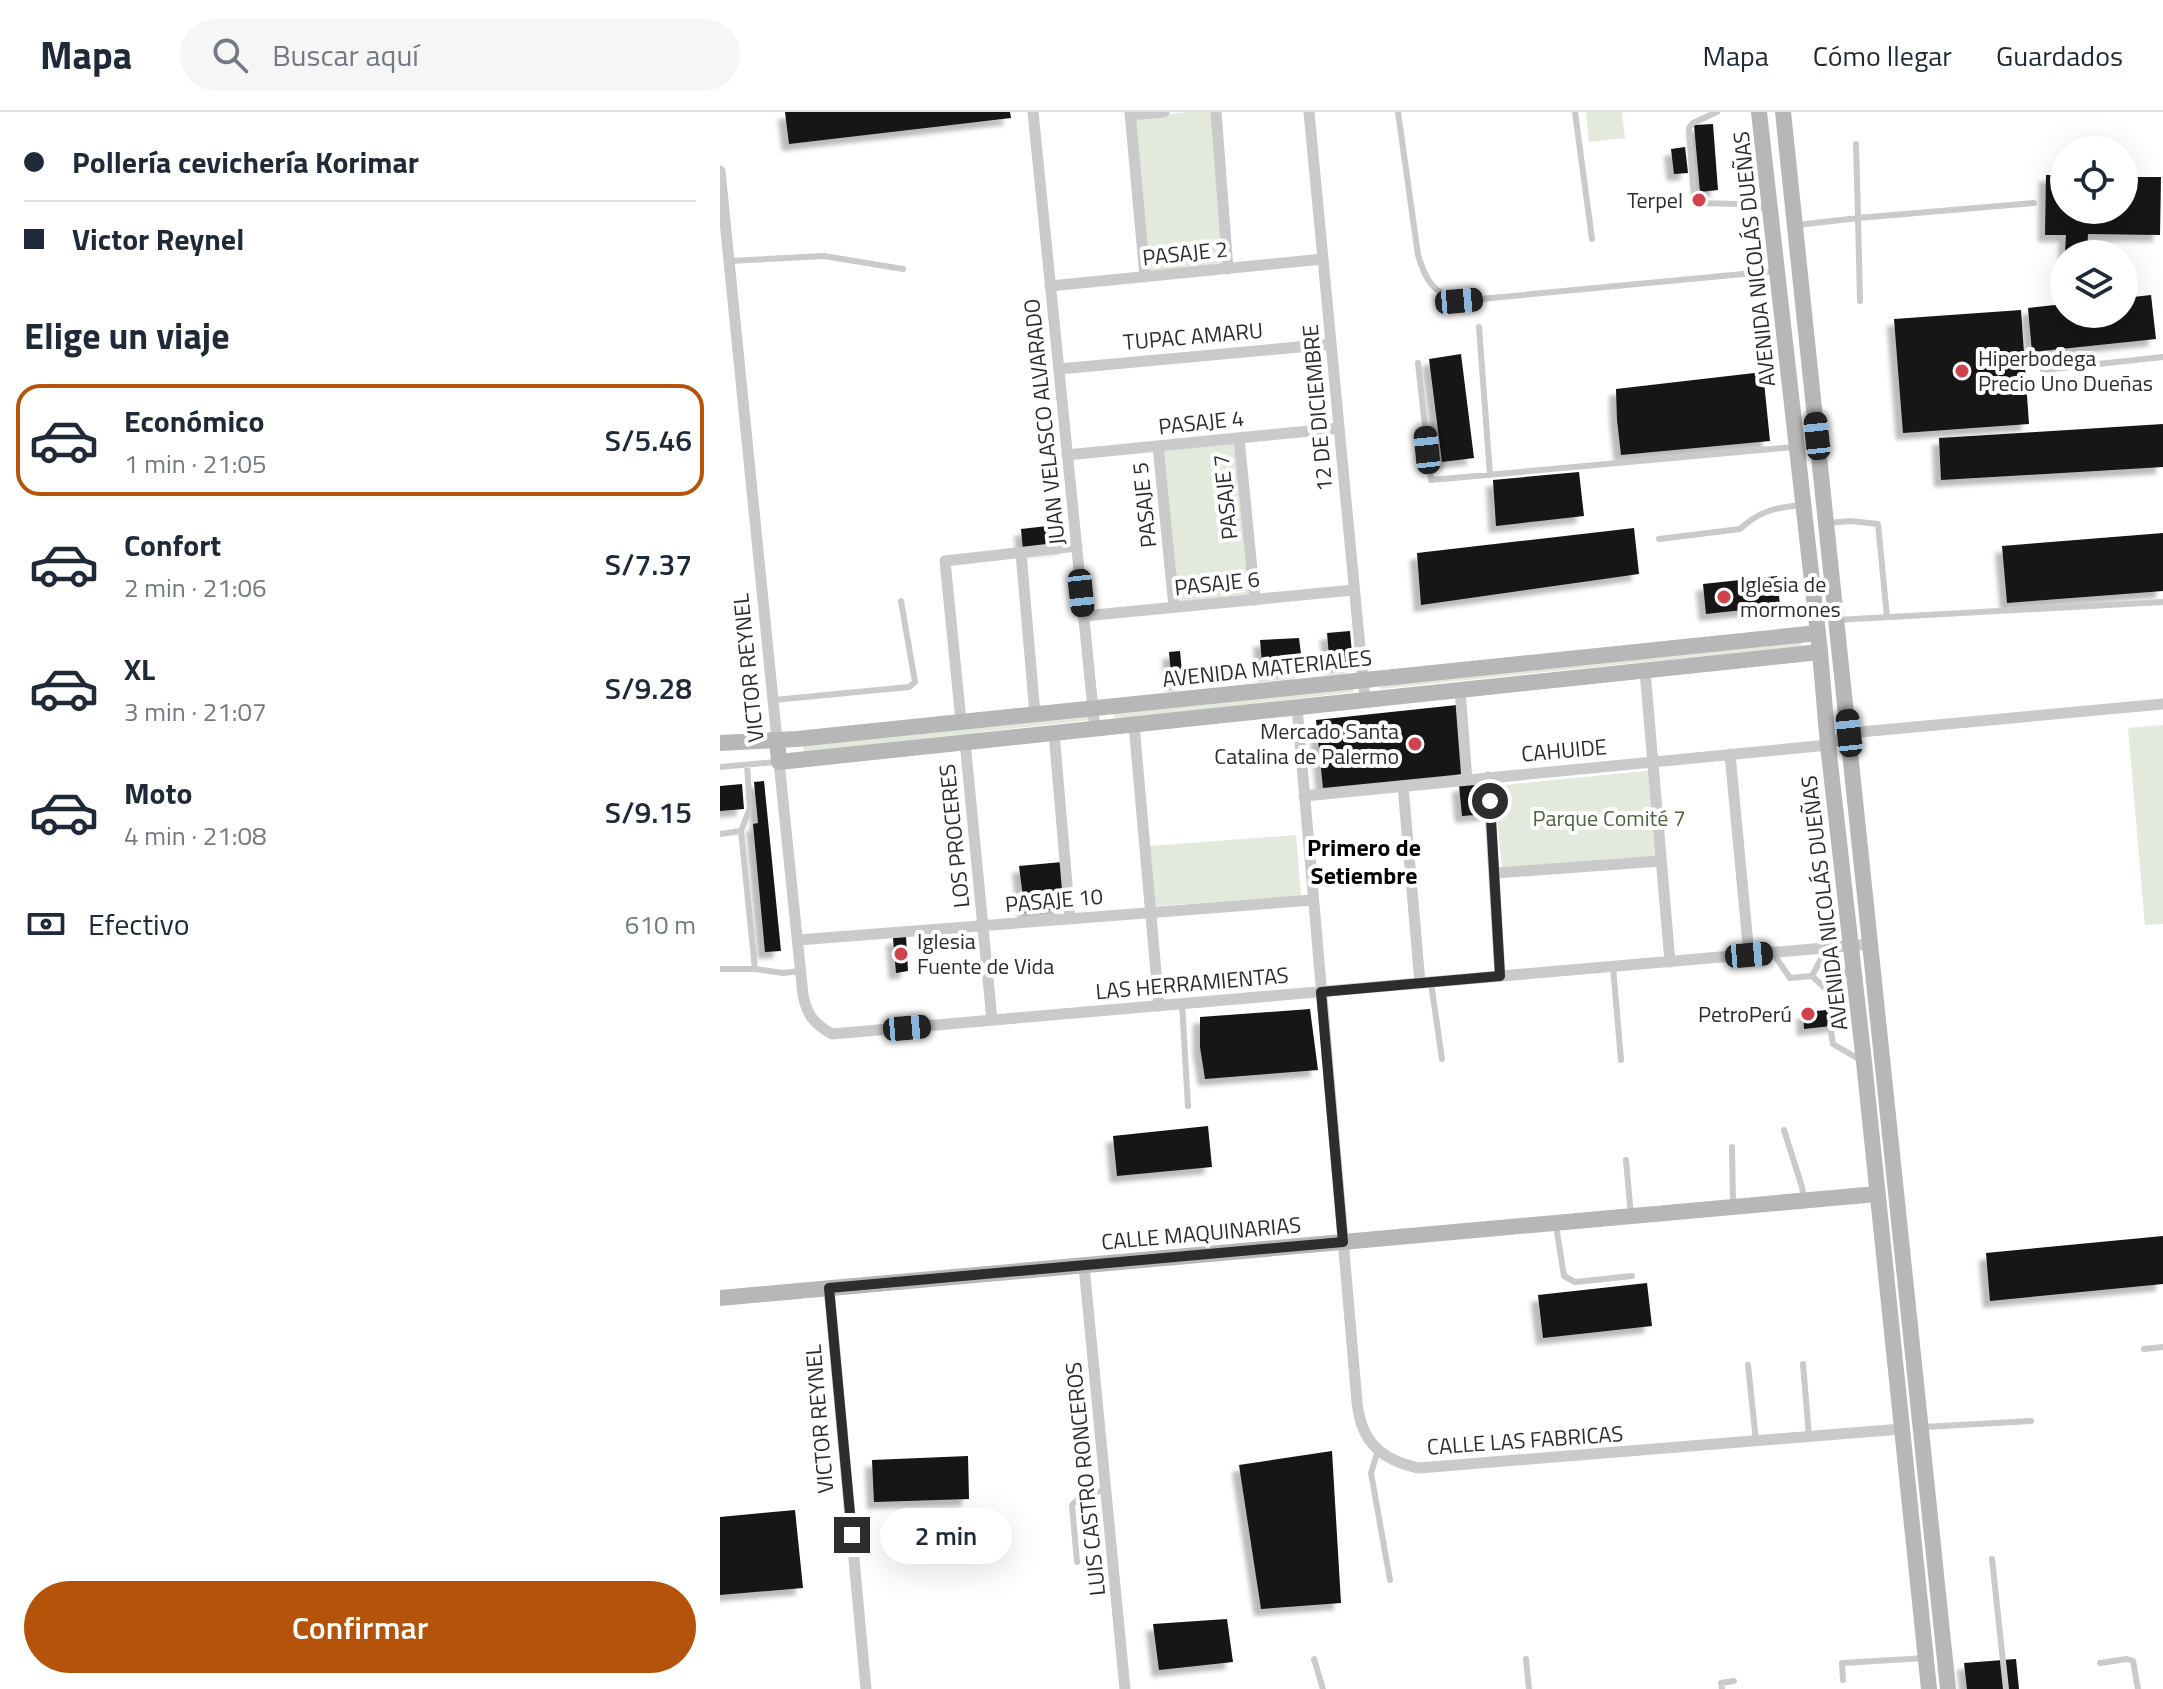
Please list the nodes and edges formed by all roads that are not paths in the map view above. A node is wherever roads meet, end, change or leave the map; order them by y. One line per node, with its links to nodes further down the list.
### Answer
1 (1033, 112): 24 (street, JUAN VELASCO ALVARADO)
2 (1164, 112): 9 (street)
3 (1216, 112): 21 (street)
4 (1309, 112): 18 (street, 12 DE DICIEMBRE)
5 (1398, 112): 22 (lane)
6 (1575, 112): 17 (lane)
7 (1759, 112): 14 (street, AVENIDA NICOLÁS DUEÑAS)
8 (1783, 112): 16 (street, AVENIDA NICOLÁS DUEÑAS)
9 (1130, 113): 23 (street)
10 (1712, 113): 14 (lane)
11 (1856, 144): 15 (lane)
12 (720, 171): 19 (street, VICTOR REYNEL)
13 (2034, 203): 15 (lane)
14 (1771, 210): 22 (street, AVENIDA NICOLÁS DUEÑAS)
15 (1858, 218): 16 (lane); 25 (lane)
16 (1795, 226): 39 (street, AVENIDA NICOLÁS DUEÑAS)
17 (1592, 239)
18 (1323, 259): 21 (street, PASAJE 2); 27 (street, 12 DE DICIEMBRE)
19 (729, 261): 20 (lane); 56 (street, VICTOR REYNEL)
20 (903, 269)
21 (1228, 269): 23 (street, PASAJE 2)
22 (1778, 271): 35 (street, AVENIDA NICOLÁS DUEÑAS)
23 (1145, 277): 24 (street, PASAJE 2)
24 (1050, 286): 30 (street, JUAN VELASCO ALVARADO)
25 (1860, 301)
26 (1479, 327): 37 (lane)
27 (1331, 344): 30 (street, TUPAC AMARU); 32 (street, 12 DE DICIEMBRE)
28 (2163, 357): 31 (lane)
29 (1418, 363): 37 (lane)
30 (1059, 369): 36 (street, JUAN VELASCO ALVARADO)
31 (2043, 370)
32 (1339, 428): 33 (street, PASAJE 4); 43 (street, 12 DE DICIEMBRE)
33 (1239, 438): 34 (street, PASAJE 4); 44 (street, PASAJE 7)
34 (1158, 446): 36 (street, PASAJE 4); 47 (street, PASAJE 5)
35 (1796, 447): 37 (lane); 38 (street, AVENIDA NICOLÁS DUEÑAS)
36 (1067, 455): 41 (street, JUAN VELASCO ALVARADO)
37 (1490, 475)
38 (1803, 505): 40 (lane); 51 (street, AVENIDA NICOLÁS DUEÑAS)
39 (1826, 524): 49 (lane); 50 (street, AVENIDA NICOLÁS DUEÑAS)
40 (1659, 539)
41 (1077, 546): 42 (street); 48 (street, JUAN VELASCO ALVARADO)
42 (1021, 553): 61 (street); 62 (street)
43 (1354, 590): 44 (street, PASAJE 6); 54 (street, 12 DE DICIEMBRE)
44 (1255, 600): 47 (street, PASAJE 6)
45 (901, 601): 56 (lane)
46 (2163, 602): 49 (lane)
47 (1174, 607): 48 (street, PASAJE 6)
48 (1084, 616): 60 (street, JUAN VELASCO ALVARADO)
49 (1887, 617): 50 (lane)
50 (1836, 620): 66 (street, AVENIDA NICOLÁS DUEÑAS)
51 (1818, 633): 52 (street, AVENIDA NICOLÁS DUEÑAS); 54 (street, AVENIDA MATERIALES)
52 (1820, 652): 53 (street, AVENIDA MATERIALES); 70 (street, AVENIDA NICOLÁS DUEÑAS)
53 (1645, 671): 55 (street, AVENIDA MATERIALES); 73 (street)
54 (1363, 680): 57 (street, 12 DE DICIEMBRE); 60 (street, AVENIDA MATERIALES)
55 (1460, 690): 57 (street, AVENIDA MATERIALES); 77 (street)
56 (774, 700): 67 (street, VICTOR REYNEL)
57 (1365, 700): 59 (street, AVENIDA MATERIALES)
58 (2163, 704): 66 (street)
59 (1297, 707): 63 (street, AVENIDA MATERIALES); 79 (street)
60 (1093, 708): 61 (street, AVENIDA MATERIALES); 64 (street, JUAN VELASCO ALVARADO)
61 (1035, 714): 62 (street, AVENIDA MATERIALES)
62 (961, 721): 67 (street, AVENIDA MATERIALES)
63 (1134, 725): 64 (street, AVENIDA MATERIALES); 85 (street)
64 (1095, 729): 65 (street, AVENIDA MATERIALES)
65 (1054, 733): 68 (street, AVENIDA MATERIALES); 86 (street)
66 (1849, 733): 70 (street); 89 (street, AVENIDA NICOLÁS DUEÑAS)
67 (777, 740): 69 (street, AVENIDA MATERIALES); 72 (street, VICTOR REYNEL)
68 (965, 742): 72 (street, AVENIDA MATERIALES); 87 (street, LOS PROCERES)
69 (720, 743)
70 (1828, 745): 71 (street, CAHUIDE); 90 (street, AVENIDA NICOLÁS DUEÑAS)
71 (1730, 754): 73 (street, CAHUIDE); 93 (street)
72 (779, 762): 74 (lane); 88 (street, VICTOR REYNEL)
73 (1653, 762): 76 (street, CAHUIDE); 82 (street)
74 (747, 765): 75 (lane); 80 (lane)
75 (720, 767)
76 (1488, 777): 77 (street, CAHUIDE); 83 (street)
77 (1467, 780): 78 (street, CAHUIDE)
78 (1403, 786): 79 (street, CAHUIDE); 102 (street)
79 (1304, 796): 84 (street)
80 (741, 831): 81 (lane); 98 (lane)
81 (720, 834)
82 (1661, 861): 83 (street); 94 (street)
83 (1495, 873): 100 (street)
84 (1313, 900): 85 (street, PASAJE 10); 104 (street)
85 (1151, 912): 86 (street, PASAJE 10); 106 (street)
86 (1070, 919): 87 (street, PASAJE 10)
87 (984, 926): 88 (street, PASAJE 10); 108 (street, LOS PROCERES)
88 (798, 940): 99 (street, VICTOR REYNEL)
89 (1871, 944): 90 (street, LAS HERRAMIENTAS); 114 (street, AVENIDA NICOLÁS DUEÑAS)
90 (1851, 946): 91 (street, LAS HERRAMIENTAS); 95 (street, AVENIDA NICOLÁS DUEÑAS)
91 (1827, 948): 92 (street, LAS HERRAMIENTAS); 101 (lane)
92 (1773, 953): 93 (street, LAS HERRAMIENTAS); 101 (lane)
93 (1749, 955): 94 (street, LAS HERRAMIENTAS)
94 (1670, 962): 96 (street, LAS HERRAMIENTAS)
95 (1853, 966): 103 (lane); 113 (street, AVENIDA NICOLÁS DUEÑAS)
96 (1613, 967): 100 (street, LAS HERRAMIENTAS); 112 (lane)
97 (720, 969): 98 (lane)
98 (755, 969): 99 (lane)
99 (800, 971): 110 (street, VICTOR REYNEL)
100 (1500, 976): 102 (street, LAS HERRAMIENTAS)
101 (1812, 976): 103 (lane)
102 (1426, 983): 104 (street, LAS HERRAMIENTAS); 111 (lane)
103 (1827, 990): 107 (lane)
104 (1321, 992): 105 (street, LAS HERRAMIENTAS); 124 (street)
105 (1182, 1004): 106 (street, LAS HERRAMIENTAS); 115 (lane)
106 (1159, 1006): 108 (street, LAS HERRAMIENTAS)
107 (1829, 1010)
108 (992, 1020): 110 (street, LAS HERRAMIENTAS)
109 (1830, 1026): 113 (lane)
110 (851, 1032)
111 (1442, 1059)
112 (1621, 1060)
113 (1865, 1068): 114 (street); 119 (street, AVENIDA NICOLÁS DUEÑAS)
114 (1885, 1072): 134 (street, AVENIDA NICOLÁS DUEÑAS)
115 (1188, 1106)
116 (1784, 1130): 120 (lane)
117 (1732, 1147): 121 (lane)
118 (1626, 1160): 122 (lane)
119 (1877, 1194): 120 (street, CALLE MAQUINARIAS); 135 (street, AVENIDA NICOLÁS DUEÑAS)
120 (1804, 1200): 121 (street, CALLE MAQUINARIAS)
121 (1733, 1207): 122 (street, CALLE MAQUINARIAS)
122 (1631, 1216): 123 (street, CALLE MAQUINARIAS)
123 (1556, 1223): 124 (street, CALLE MAQUINARIAS); 126 (lane)
124 (1343, 1242): 125 (street, CALLE MAQUINARIAS); 138 (street)
125 (1084, 1266): 127 (street, CALLE MAQUINARIAS); 139 (street, LUIS CASTRO RONCEROS)
126 (1632, 1276)
127 (829, 1288): 128 (street, CALLE MAQUINARIAS); 149 (street, VICTOR REYNEL)
128 (720, 1298)
129 (2163, 1347): 130 (lane)
130 (2144, 1349)
131 (1803, 1364): 136 (lane)
132 (1748, 1365): 137 (lane)
133 (2031, 1421): 134 (lane)
134 (1920, 1428): 155 (street, AVENIDA NICOLÁS DUEÑAS)
135 (1901, 1429): 136 (street, CALLE LAS FABRICAS); 145 (street, AVENIDA NICOLÁS DUEÑAS)
136 (1809, 1437): 137 (street, CALLE LAS FABRICAS)
137 (1756, 1441): 138 (street, CALLE LAS FABRICAS)
138 (1378, 1450): 142 (lane)
139 (1106, 1489): 141 (lane); 150 (street, LUIS CASTRO RONCEROS)
140 (1992, 1559): 156 (lane)
141 (1077, 1562)
142 (1390, 1580)
143 (1314, 1659): 151 (lane)
144 (1526, 1659): 152 (lane)
145 (1926, 1661): 147 (lane); 154 (street, AVENIDA NICOLÁS DUEÑAS)
146 (2100, 1663): 157 (lane)
147 (1843, 1680)
148 (1734, 1681): 153 (lane)
149 (866, 1689)
150 (1125, 1689)
151 (1323, 1689)
152 (1529, 1689)
153 (1722, 1689)
154 (1927, 1689)
155 (1948, 1689)
156 (2006, 1689)
157 (2138, 1689)

